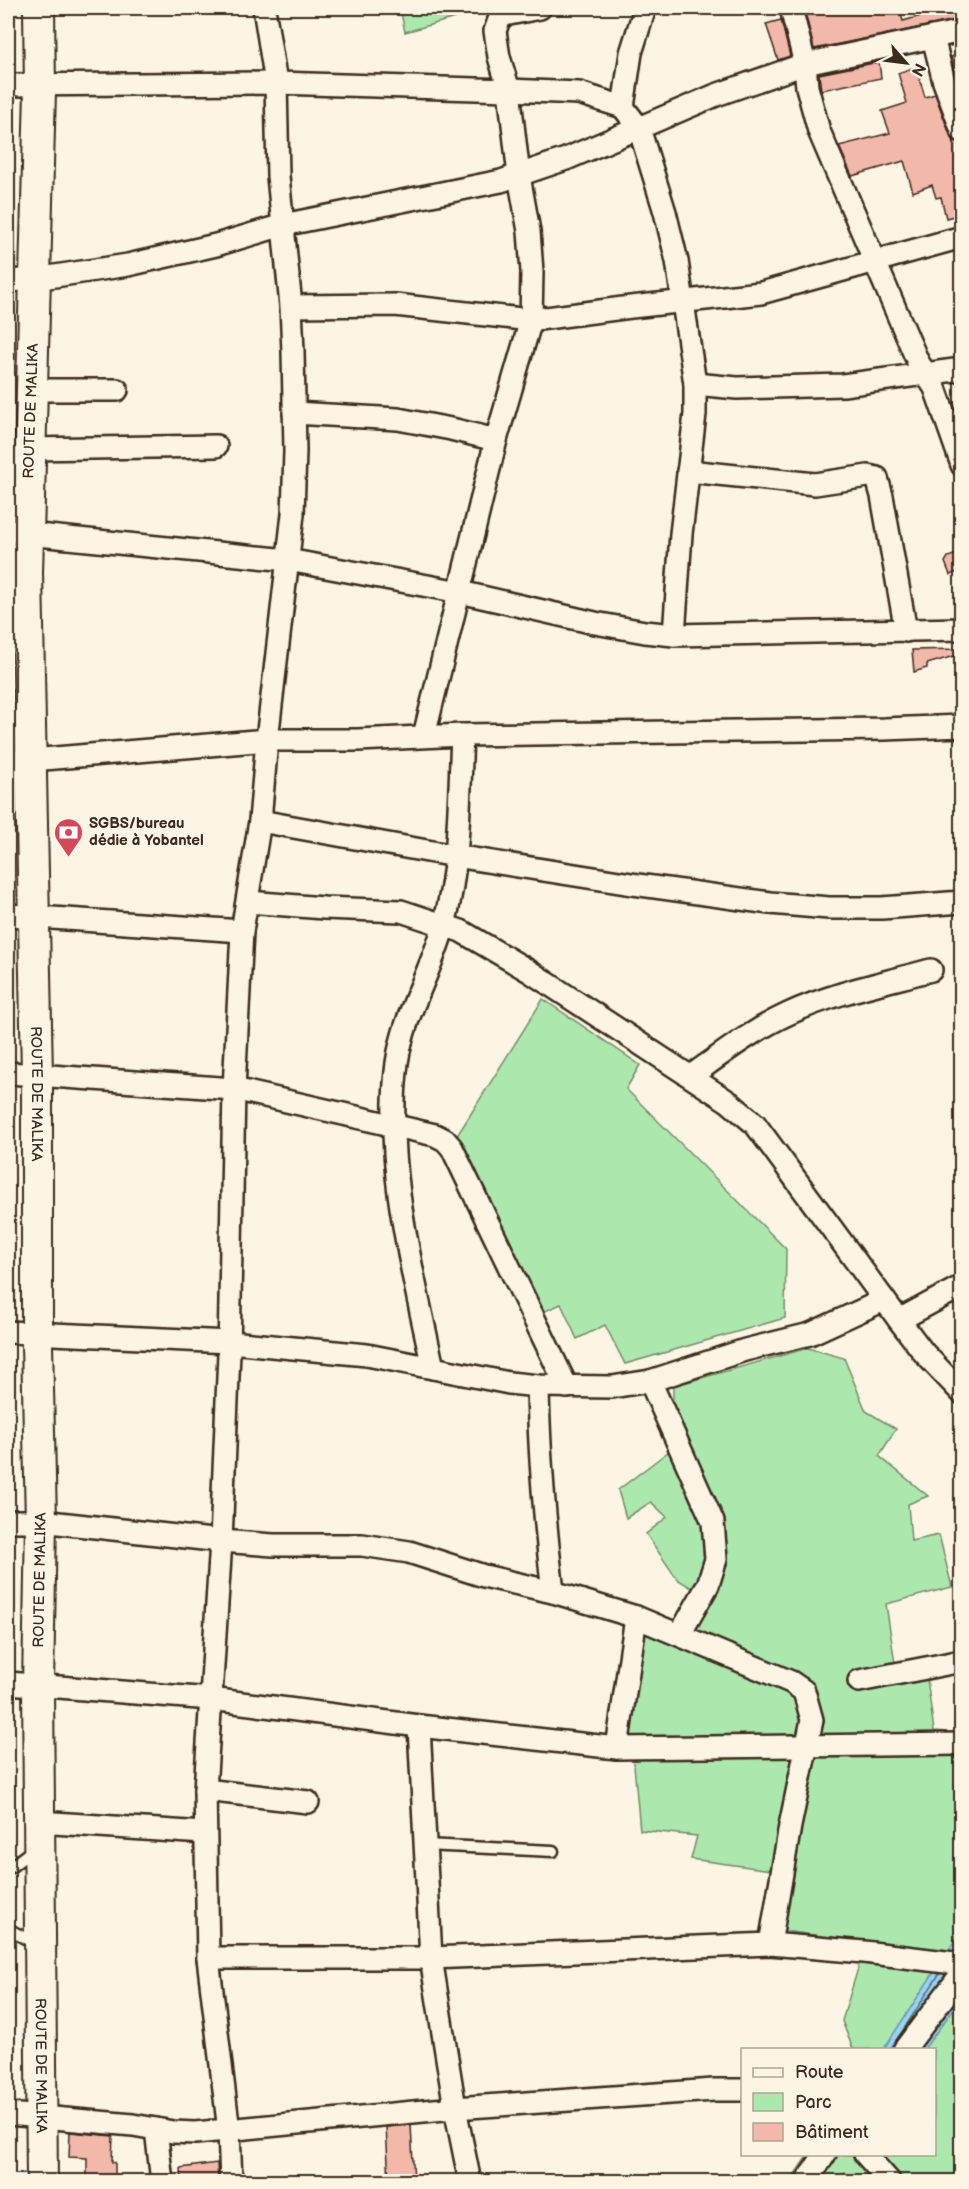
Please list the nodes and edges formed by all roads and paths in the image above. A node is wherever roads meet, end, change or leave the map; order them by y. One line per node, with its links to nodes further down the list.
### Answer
1 (39, 8): 11 (main road, ROUTE DE MALIKA)
2 (264, 8): 9 (street)
3 (540, 8): 12 (street)
4 (645, 8): 13 (street)
5 (791, 8): 8 (street)
6 (962, 31): 7 (street)
7 (933, 37): 8 (street); 15 (street)
8 (805, 64): 14 (street); 19 (street)
9 (276, 83): 11 (street); 12 (street); 17 (street)
10 (8, 85): 11 (street)
11 (39, 85): 20 (main road, ROUTE DE MALIKA)
12 (509, 90): 13 (street); 16 (street)
13 (623, 107): 14 (street)
14 (639, 128): 16 (street); 21 (street)
15 (962, 131)
16 (519, 176): 17 (street); 23 (street)
17 (283, 225): 20 (street); 22 (street)
18 (962, 237): 19 (street)
19 (875, 260): 21 (street); 25 (street)
20 (21, 280): 27 (main road, ROUTE DE MALIKA)
21 (683, 302): 23 (street); 26 (street)
22 (291, 306): 23 (street); 29 (street)
23 (531, 320): 30 (street)
24 (962, 369): 25 (street)
25 (927, 373): 26 (street); 33 (street)
26 (695, 384): 34 (street)
27 (32, 390): 28 (street); 32 (main road, ROUTE DE MALIKA)
28 (117, 390)
29 (294, 413): 30 (street); 36 (street)
30 (496, 440): 37 (street)
31 (216, 446): 32 (street)
32 (30, 449): 35 (main road, ROUTE DE MALIKA)
33 (962, 465)
34 (688, 471): 39 (street); 40 (street)
35 (18, 532): 36 (street); 45 (main road, ROUTE DE MALIKA)
36 (288, 560): 37 (street); 44 (street)
37 (460, 592): 40 (street); 43 (street)
38 (962, 629): 39 (street)
39 (906, 631): 40 (street)
40 (674, 635)
41 (962, 726): 42 (street)
42 (462, 735): 43 (street); 47 (street)
43 (424, 736): 44 (street)
44 (267, 740): 45 (street); 46 (street)
45 (19, 761): 50 (main road, ROUTE DE MALIKA)
46 (260, 821): 47 (street); 48 (street)
47 (455, 856): 49 (street); 51 (street)
48 (248, 902): 51 (street); 52 (street)
49 (962, 902)
50 (20, 916): 52 (street); 55 (main road, ROUTE DE MALIKA)
51 (444, 924): 56 (street); 58 (street)
52 (242, 931): 57 (street)
53 (931, 970): 56 (street)
54 (8, 1072): 55 (street)
55 (37, 1074): 57 (street); 63 (main road, ROUTE DE MALIKA)
56 (691, 1076): 60 (street)
57 (234, 1089): 58 (street); 64 (street)
58 (393, 1125): 65 (street); 68 (street)
59 (962, 1286): 61 (street)
60 (884, 1299): 61 (street); 66 (street)
61 (899, 1320): 69 (street)
62 (8, 1332): 63 (street)
63 (38, 1333): 64 (street); 71 (main road, ROUTE DE MALIKA)
64 (230, 1342): 65 (street); 72 (street)
65 (433, 1368): 67 (street)
66 (650, 1381): 68 (street); 75 (street)
67 (538, 1386): 68 (street); 73 (street)
68 (567, 1387)
69 (962, 1393)
70 (8, 1521): 71 (street)
71 (41, 1521): 72 (street); 79 (main road, ROUTE DE MALIKA)
72 (221, 1541): 73 (street); 80 (street)
73 (554, 1592): 74 (street)
74 (636, 1617): 75 (street); 84 (street)
75 (680, 1634): 83 (street)
76 (962, 1661): 77 (street)
77 (859, 1681)
78 (8, 1683): 79 (street)
79 (38, 1685): 80 (street); 88 (main road, ROUTE DE MALIKA)
80 (211, 1699): 81 (street); 85 (street)
81 (419, 1726): 84 (street); 89 (street)
82 (962, 1744): 83 (street)
83 (807, 1746): 84 (street); 93 (street)
84 (617, 1748)
85 (205, 1790): 86 (street); 87 (street)
86 (308, 1802)
87 (204, 1833): 88 (street); 95 (street)
88 (39, 1834): 91 (lane); 94 (main road, ROUTE DE MALIKA)
89 (424, 1845): 90 (lane); 96 (street)
90 (553, 1851)
91 (8, 1869)
92 (8, 1929): 94 (lane)
93 (770, 1944): 96 (street); 97 (street)
94 (40, 1946): 103 (main road, ROUTE DE MALIKA)
95 (208, 1958): 96 (street); 105 (street)
96 (430, 1958): 101 (street)
97 (962, 1965)
98 (962, 1973): 99 (street)
99 (905, 2048)
100 (741, 2090): 101 (street)
101 (454, 2108): 105 (street); 111 (street)
102 (8, 2114): 103 (street)
103 (41, 2116): 104 (street); 108 (main road, ROUTE DE MALIKA)
104 (156, 2129): 105 (street); 109 (street)
105 (229, 2131): 110 (street)
106 (824, 2156): 112 (street)
107 (867, 2156): 113 (street)
108 (42, 2181)
109 (162, 2181)
110 (231, 2181)
111 (470, 2181)
112 (806, 2181)
113 (890, 2181)

